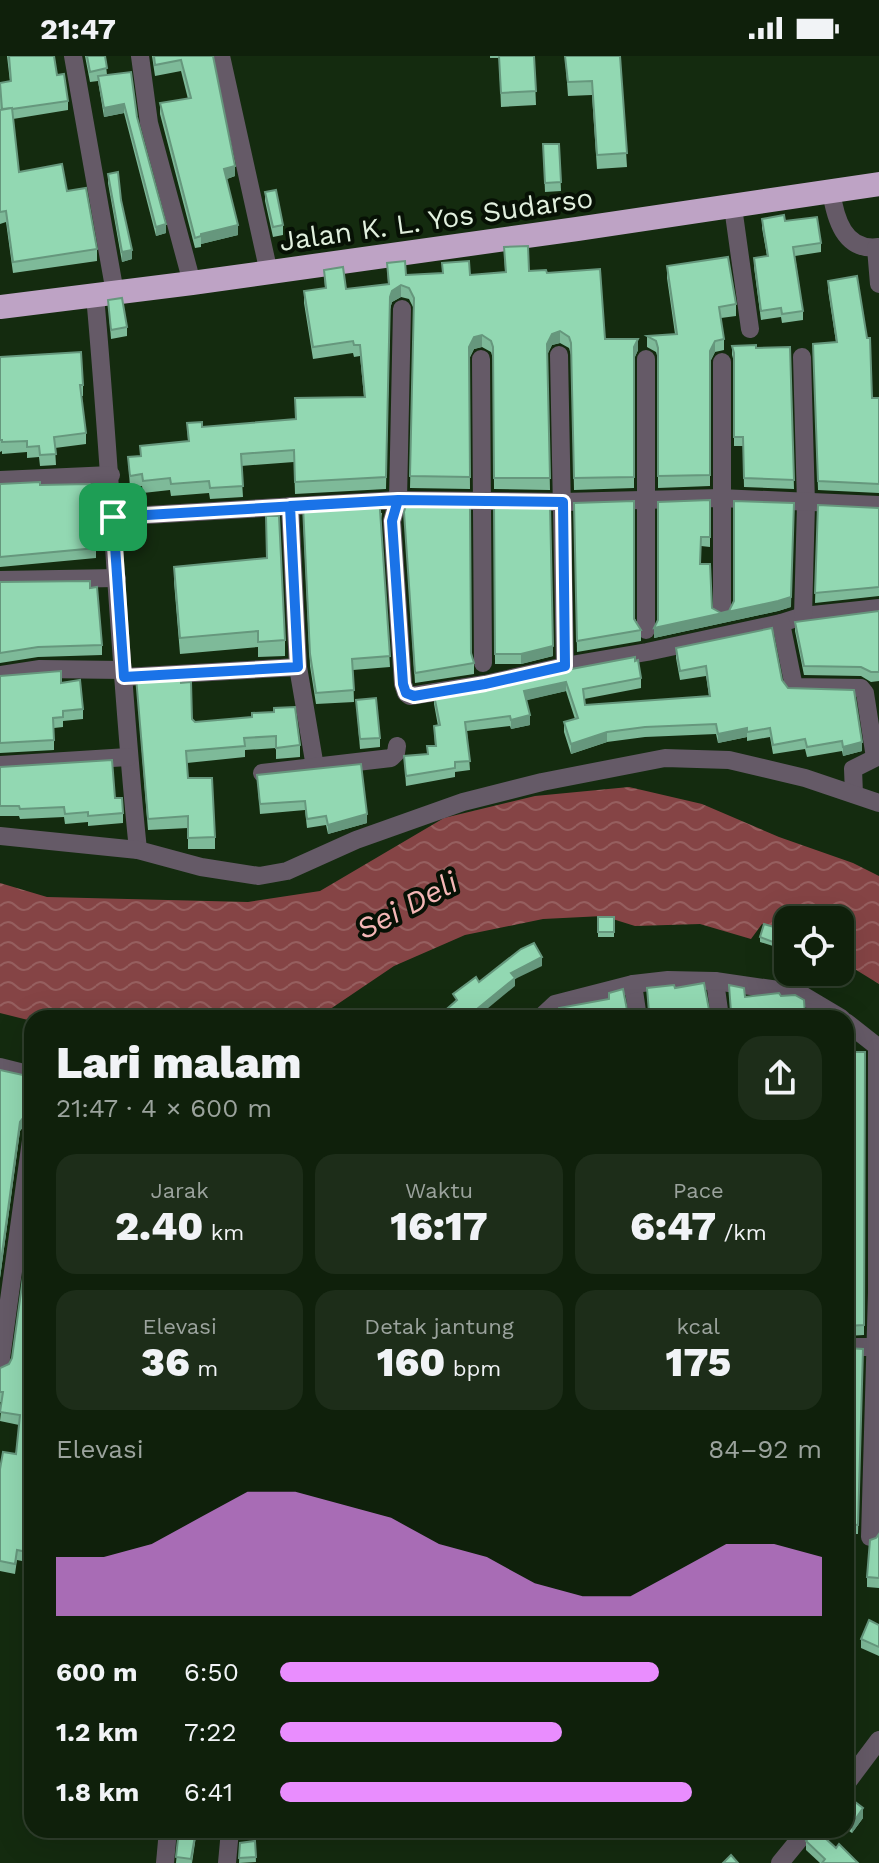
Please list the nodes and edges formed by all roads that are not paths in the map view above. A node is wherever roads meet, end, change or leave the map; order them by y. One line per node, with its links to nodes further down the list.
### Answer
1 (73, 56): 11 (street)
2 (140, 56): 9 (street)
3 (221, 56): 8 (street)
4 (879, 184): 5 (highway, Jalan K. L. Yos Sudarso)
5 (831, 190): 6 (highway, Jalan K. L. Yos Sudarso); 7 (street)
6 (733, 207): 8 (highway, Jalan K. L. Yos Sudarso); 14 (street)
7 (877, 248): 10 (street)
8 (269, 273): 9 (highway, Jalan K. L. Yos Sudarso)
9 (192, 283): 11 (highway, Jalan K. L. Yos Sudarso)
10 (879, 284)
11 (105, 295): 12 (highway, Jalan K. L. Yos Sudarso); 20 (street)
12 (0, 307)
13 (402, 309): 23 (street)
14 (750, 329)
15 (559, 355): 26 (street)
16 (802, 357): 27 (street)
17 (481, 359): 24 (street)
18 (646, 359): 25 (street)
19 (722, 362): 22 (street)
20 (111, 475): 21 (street); 30 (street)
21 (0, 480)
22 (720, 498): 25 (street); 27 (street); 34 (street)
23 (398, 500): 24 (street); 29 (street); 39 (street)
24 (483, 500): 26 (street); 38 (street)
25 (647, 500): 26 (street); 37 (street)
26 (563, 502): 39 (street)
27 (806, 504): 28 (street); 35 (street)
28 (879, 505)
29 (290, 506): 30 (street); 40 (street)
30 (113, 517): 31 (street)
31 (117, 578): 32 (street); 41 (street)
32 (0, 580)
33 (879, 608): 35 (street)
34 (722, 611)
35 (803, 616): 36 (street)
36 (781, 623): 39 (street); 48 (street)
37 (646, 630)
38 (483, 663)
39 (565, 666)
40 (298, 667): 41 (street); 46 (street)
41 (124, 674): 42 (street); 44 (street)
42 (0, 675)
43 (397, 746): 46 (street)
44 (128, 757): 45 (street); 51 (street)
45 (0, 765)
46 (315, 767): 47 (street)
47 (262, 773)
48 (854, 794): 49 (street); 51 (street)
49 (879, 803)
50 (0, 836): 51 (street)
51 (138, 850)
52 (715, 981): 53 (street); 54 (street); 57 (street)
53 (633, 984): 55 (street); 56 (street)
54 (809, 1009)
55 (558, 1010)
56 (637, 1010)
57 (719, 1010)
58 (854, 1028): 59 (street)
59 (878, 1048): 64 (street)
60 (0, 1067): 61 (street)
61 (24, 1073)
62 (24, 1191): 65 (street)
63 (854, 1347): 64 (street)
64 (876, 1347): 66 (street)
65 (0, 1366)
66 (870, 1537)
67 (879, 1740): 68 (street)
68 (854, 1773)
69 (167, 1838): 72 (street)
70 (229, 1838): 73 (street)
71 (800, 1838): 74 (street)
72 (165, 1863)
73 (227, 1863)
74 (780, 1863)

